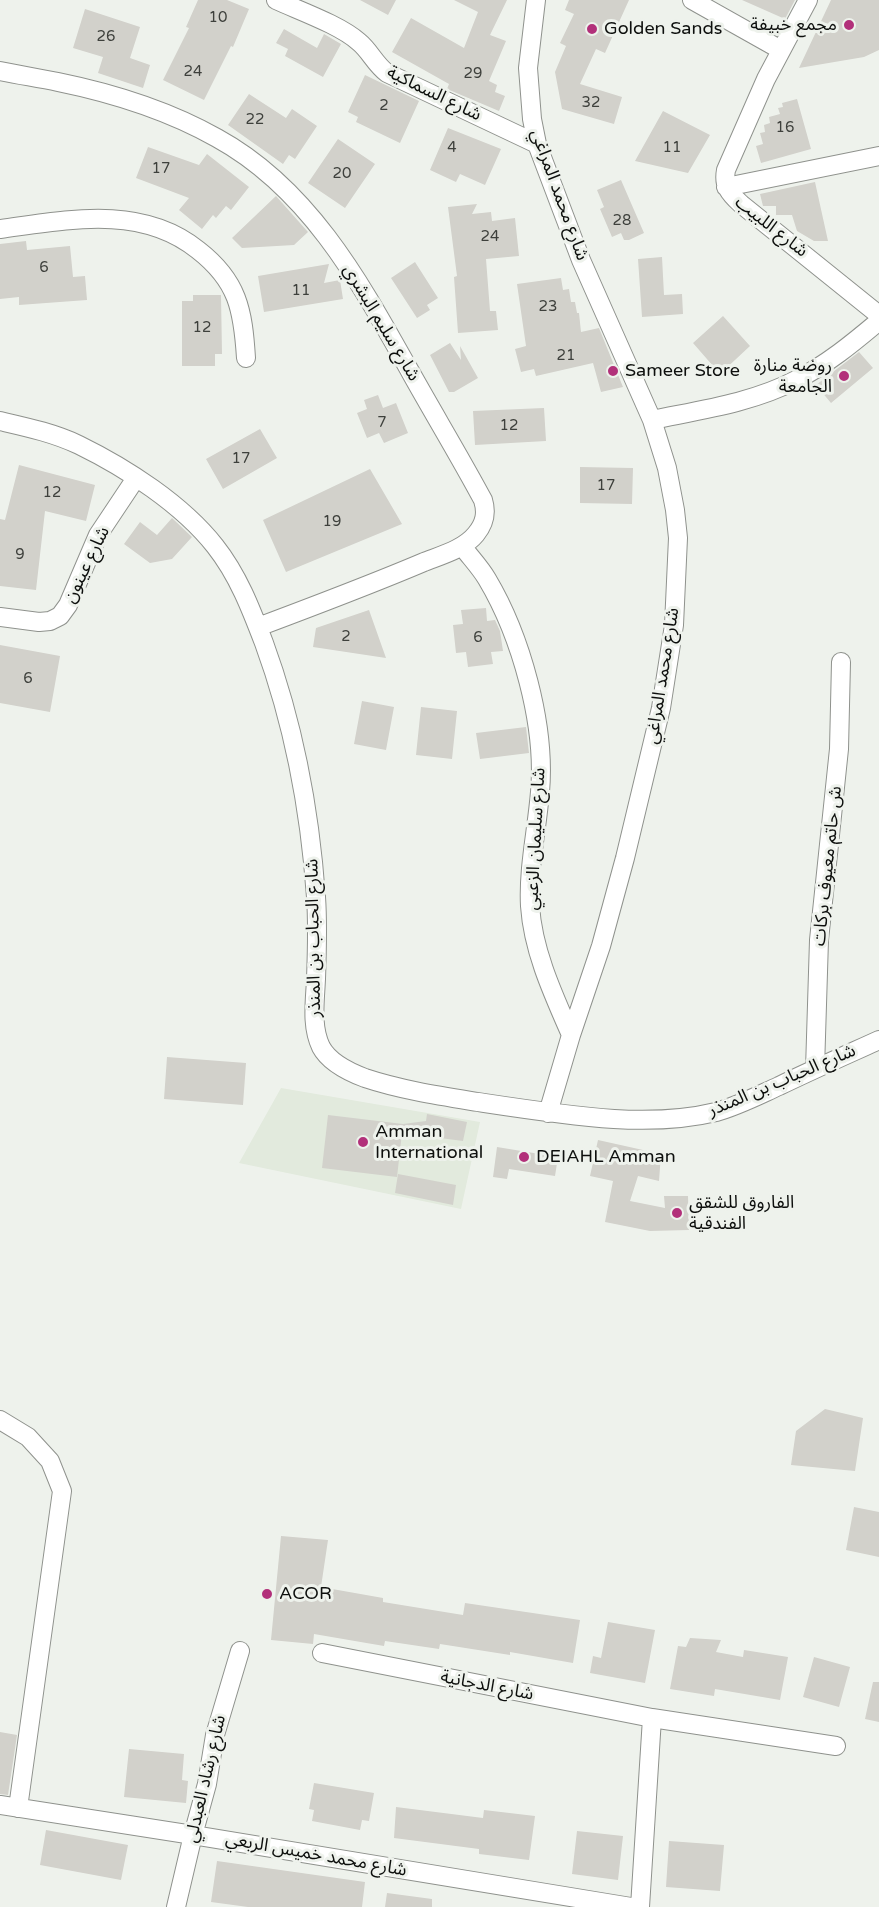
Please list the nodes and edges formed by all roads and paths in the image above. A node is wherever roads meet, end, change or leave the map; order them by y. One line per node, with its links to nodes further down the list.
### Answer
1 (276, 0): 7 (street, شارع السماكية)
2 (536, 0): 7 (street, شارع محمد المراغي)
3 (692, 0): 5 (street)
4 (807, 0): 5 (street, شارع اللبيب)
5 (781, 50): 9 (street, شارع اللبيب)
6 (0, 71): 17 (street, شارع سليم البشري)
7 (537, 144): 14 (street, شارع محمد المراغي)
8 (879, 156): 9 (street)
9 (726, 187): 11 (street, شارع اللبيب)
10 (0, 229): 13 (street)
11 (879, 315)
12 (879, 321): 14 (street)
13 (246, 358)
14 (652, 420): 21 (street, شارع محمد المراغي)
15 (0, 421): 16 (street, شارع الحباب بن المنذر)
16 (136, 478): 18 (street, شارع عينون); 19 (street, شارع الحباب بن المنذر)
17 (462, 546): 19 (street, شارع سليم البشري); 21 (street, شارع سليمان الزعبي)
18 (0, 617)
19 (258, 627): 24 (street, شارع الحباب بن المنذر)
20 (841, 662): 23 (street, ش حاتم معيوف بركات)
21 (571, 1035): 24 (street, شارع محمد المراغي)
22 (879, 1040): 23 (street, شارع الحباب بن المنذر)
23 (815, 1069): 24 (street, شارع الحباب بن المنذر)
24 (548, 1113)
25 (0, 1420): 31 (street)
26 (240, 1652): 32 (street, شارع رشاد العبدلي)
27 (322, 1653): 28 (street, شارع الدجانية)
28 (652, 1718): 29 (street, شارع الدجانية); 35 (street)
29 (836, 1746)
30 (0, 1805): 31 (street, شارع محمد خميس الربعي)
31 (18, 1808): 32 (street, شارع محمد خميس الربعي)
32 (193, 1835): 33 (street, شارع رشاد العبدلي); 34 (street, شارع محمد خميس الربعي)
33 (176, 1907)
34 (631, 1907)
35 (640, 1907)

